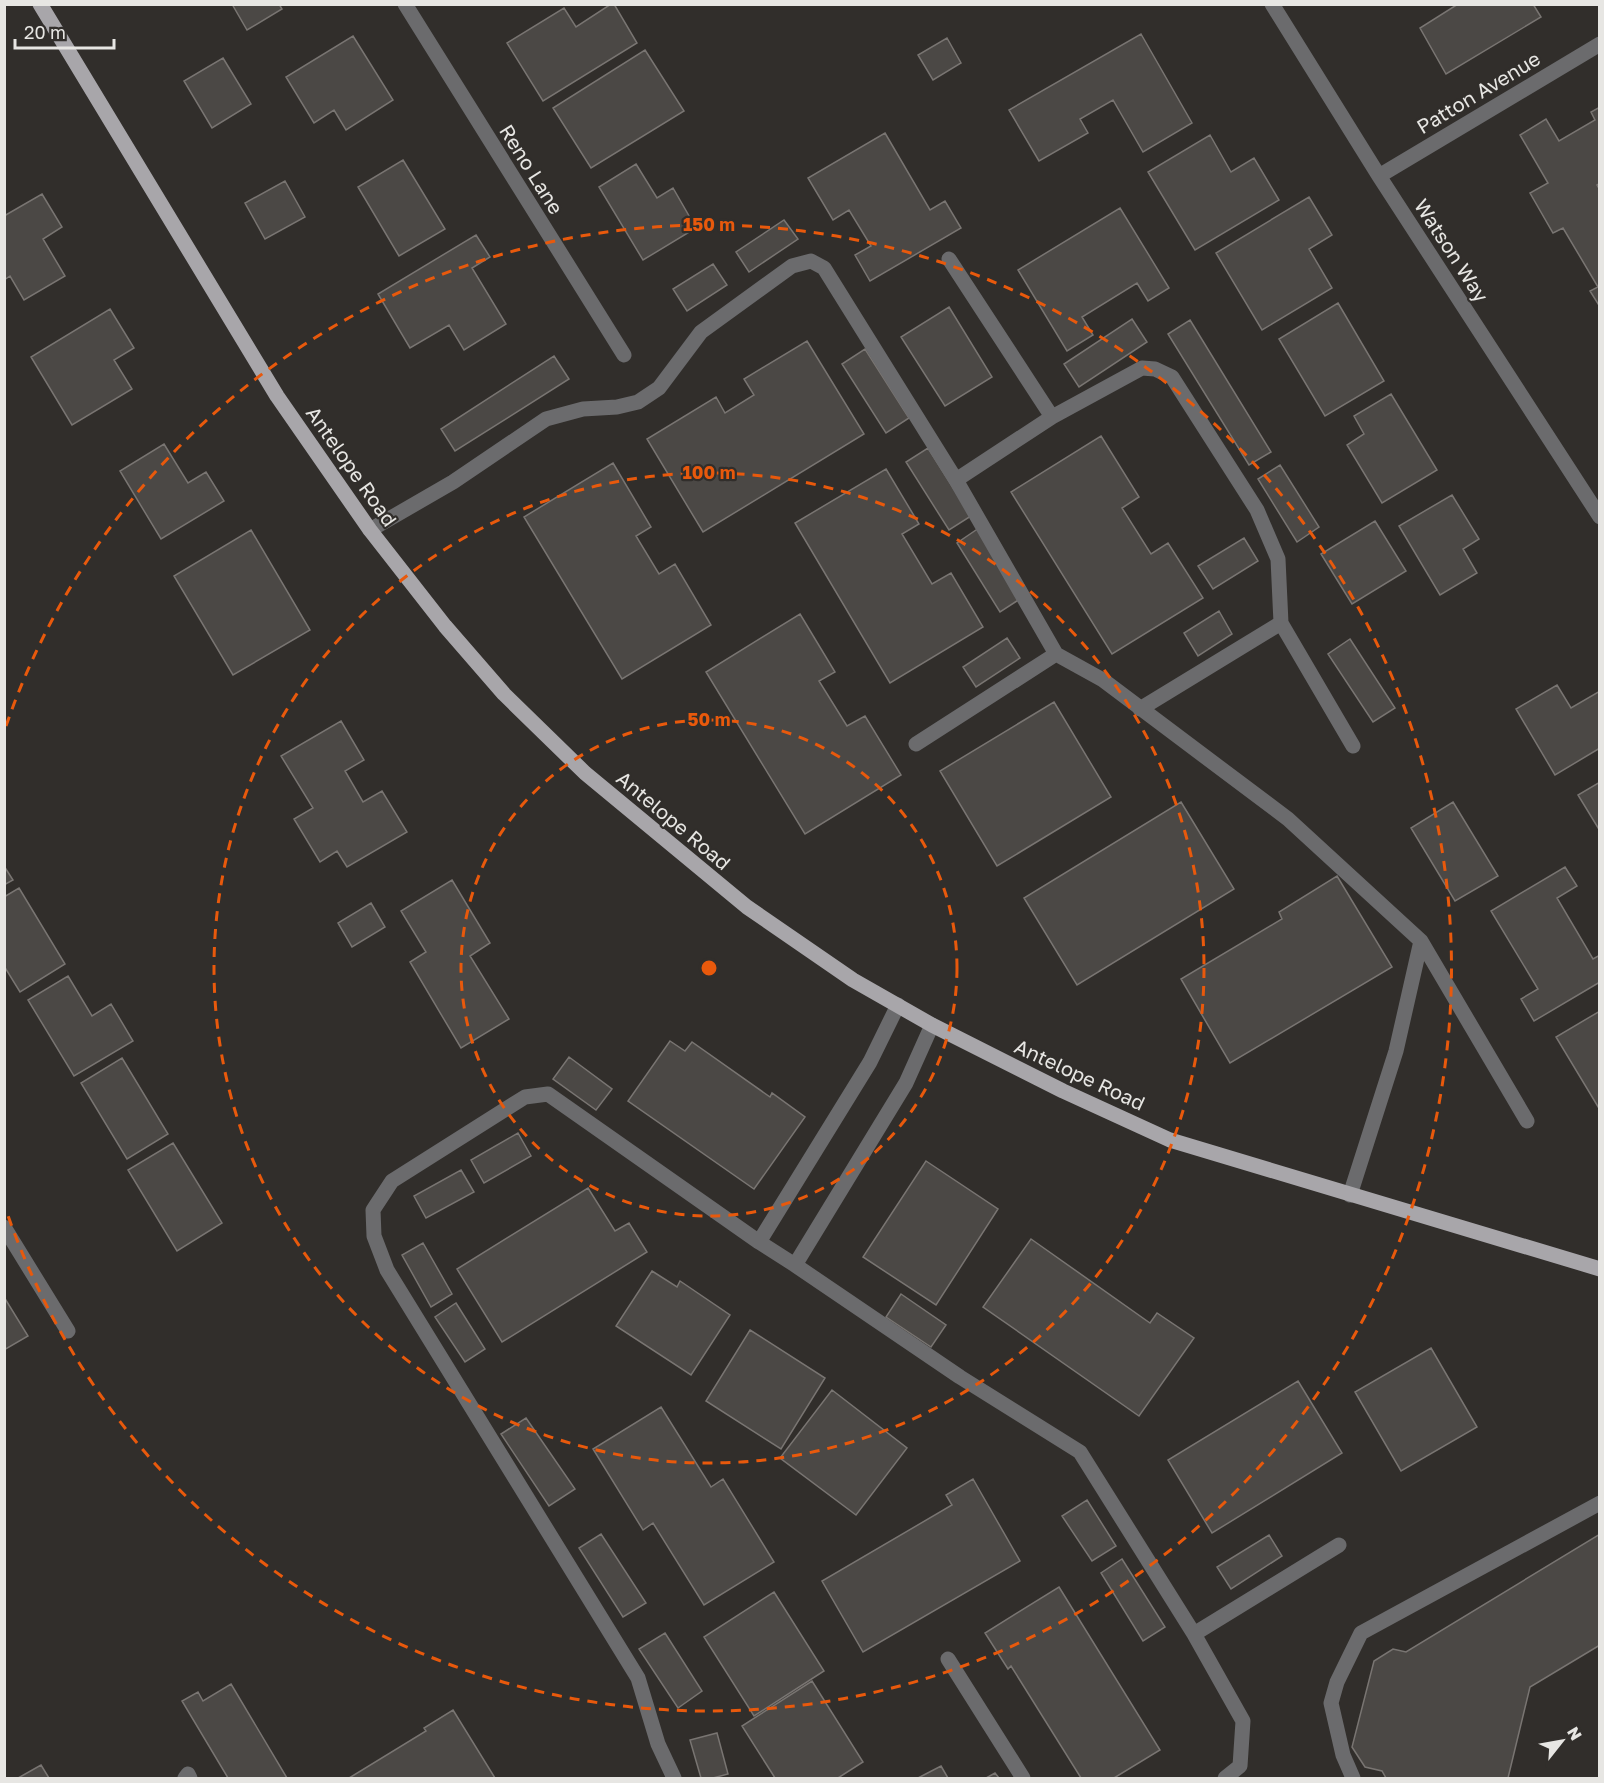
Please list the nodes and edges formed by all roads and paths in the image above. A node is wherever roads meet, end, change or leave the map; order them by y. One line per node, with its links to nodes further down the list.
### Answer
1 (40, 4): 11 (main road, Antelope Road)
2 (405, 4): 7 (street, Reno Lane)
3 (1272, 4): 5 (street, Watson Way)
4 (1599, 44): 5 (street, Patton Avenue)
5 (1378, 176): 10 (street, Watson Way)
6 (949, 259): 8 (street)
7 (624, 355)
8 (1052, 417): 9 (street); 12 (street)
9 (956, 480): 11 (street); 13 (street)
10 (1599, 517)
11 (370, 530): 18 (main road, Antelope Road)
12 (1281, 623): 14 (street); 16 (street)
13 (1056, 654): 14 (street); 15 (street)
14 (1140, 709): 17 (street)
15 (916, 744)
16 (1353, 746)
17 (1421, 941): 20 (street); 21 (street)
18 (898, 1005): 19 (main road, Antelope Road); 23 (street)
19 (932, 1025): 21 (main road, Antelope Road); 24 (street)
20 (1527, 1121)
21 (1350, 1195): 25 (main road, Antelope Road)
22 (4, 1227): 26 (street)
23 (759, 1242): 24 (street); 33 (street)
24 (795, 1265): 29 (street)
25 (1599, 1269)
26 (68, 1331)
27 (1599, 1503): 36 (street)
28 (1339, 1545): 29 (street)
29 (1194, 1634): 35 (street)
30 (948, 1659): 34 (street)
31 (185, 1779): 32 (street)
32 (190, 1779)
33 (674, 1779)
34 (1023, 1779)
35 (1225, 1779)
36 (1353, 1779)

